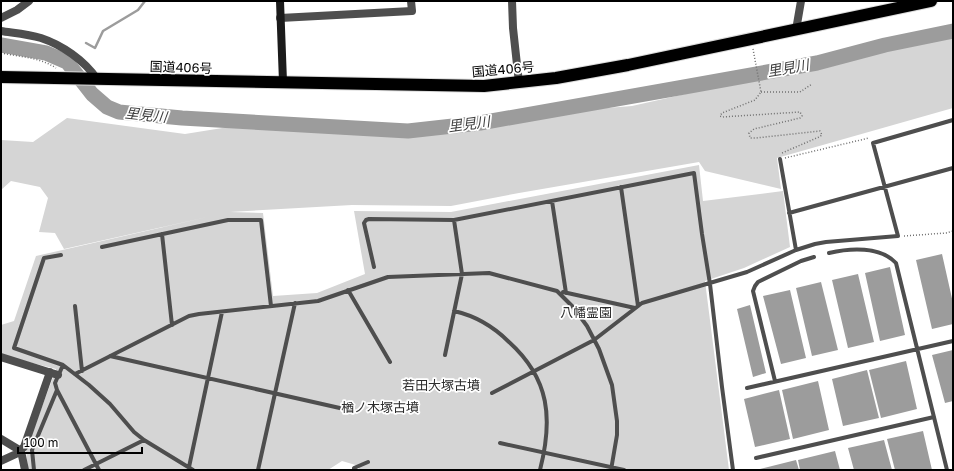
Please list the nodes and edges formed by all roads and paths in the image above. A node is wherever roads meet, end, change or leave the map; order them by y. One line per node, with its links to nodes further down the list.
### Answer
1 (29, 1): 7 (street)
2 (280, 1): 8 (street)
3 (411, 1): 8 (street)
4 (512, 1): 17 (street)
5 (801, 1): 9 (street)
6 (931, 1): 9 (highway, 国道406号)
7 (1, 18)
8 (280, 18): 16 (street)
9 (796, 30): 11 (highway, 国道406号)
10 (1, 31): 15 (street)
11 (752, 40): 17 (highway, 国道406号); 19 (path)
12 (1, 53): 14 (path)
13 (1, 77): 14 (highway, 国道406号)
14 (66, 78): 15 (highway, 国道406号)
15 (93, 78): 16 (highway, 国道406号)
16 (283, 82): 17 (highway, 国道406号)
17 (519, 83)
18 (812, 84): 19 (path)
19 (761, 92): 22 (path)
20 (953, 120): 21 (lane)
21 (873, 143): 22 (path); 25 (lane)
22 (780, 160): 27 (lane)
23 (953, 168): 25 (lane)
24 (621, 187): 26 (lane); 39 (lane); 46 (lane)
25 (884, 187): 27 (lane); 31 (lane)
26 (552, 201): 28 (lane); 42 (lane)
27 (789, 213): 33 (lane)
28 (454, 220): 37 (lane); 38 (lane)
29 (953, 231): 31 (path)
30 (162, 234): 32 (lane); 45 (lane); 49 (lane)
31 (898, 236): 33 (lane)
32 (102, 247)
33 (796, 250): 39 (lane)
34 (829, 253): 52 (lane)
35 (61, 255): 57 (lane)
36 (814, 257): 64 (lane)
37 (374, 267)
38 (462, 274): 40 (lane); 41 (lane); 47 (lane)
39 (710, 284): 46 (lane); 90 (lane)
40 (348, 290): 43 (lane); 56 (lane)
41 (557, 291): 42 (lane); 50 (lane)
42 (566, 293): 46 (lane)
43 (295, 303): 45 (lane); 68 (lane)
44 (75, 306): 58 (lane)
45 (271, 306): 48 (lane)
46 (636, 307): 50 (lane)
47 (454, 311): 53 (lane); 59 (lane)
48 (222, 312): 49 (lane); 63 (lane)
49 (172, 325): 54 (lane)
50 (594, 340): 59 (lane); 81 (lane)
51 (953, 341): 52 (lane)
52 (917, 349): 64 (lane); 70 (lane)
53 (444, 354)
54 (110, 356): 58 (lane); 63 (lane)
55 (1, 357): 60 (street)
56 (390, 362)
57 (63, 365): 61 (lane); 62 (lane)
58 (82, 371): 61 (lane)
59 (534, 371): 67 (lane); 75 (lane)
60 (50, 372): 62 (street); 74 (street)
61 (75, 374): 72 (lane)
62 (58, 375): 66 (lane)
63 (208, 379): 68 (lane); 80 (lane)
64 (775, 381): 65 (lane)
65 (747, 388)
66 (57, 390): 79 (lane); 83 (lane)
67 (492, 393)
68 (275, 394): 69 (lane); 86 (lane)
69 (353, 411)
70 (934, 418): 76 (lane); 91 (lane)
71 (1, 439): 74 (street)
72 (144, 440): 79 (lane); 80 (lane)
73 (500, 442): 75 (lane)
74 (21, 451): 77 (street); 82 (street)
75 (544, 452): 81 (lane); 88 (lane)
76 (756, 458)
77 (1, 461)
78 (368, 462): 87 (lane)
79 (96, 464): 84 (lane); 85 (lane)
80 (191, 469)
81 (612, 469): 89 (lane)
82 (25, 470)
83 (34, 470)
84 (84, 470)
85 (99, 470)
86 (258, 470)
87 (354, 470)
88 (540, 470)
89 (624, 470)
90 (733, 470)
91 (946, 470)

